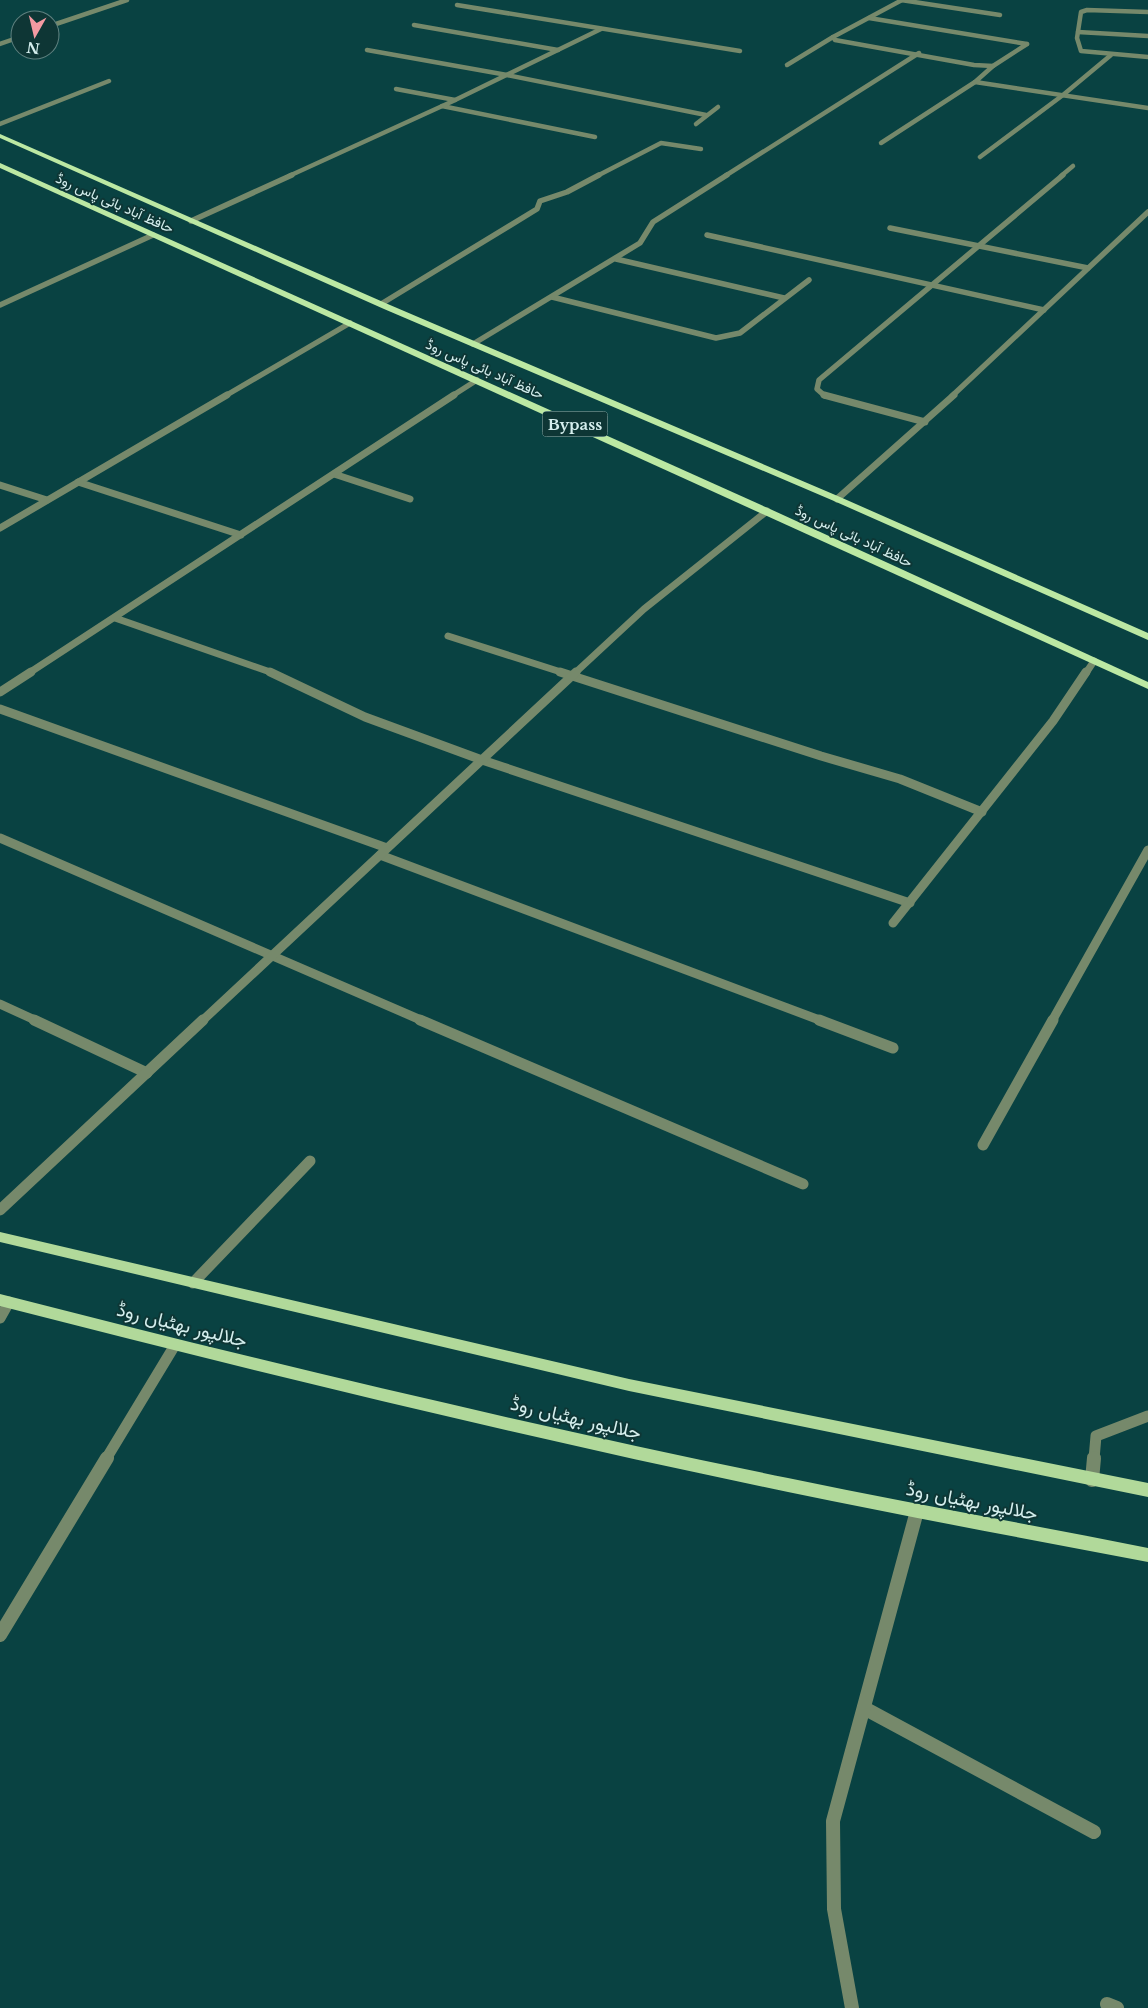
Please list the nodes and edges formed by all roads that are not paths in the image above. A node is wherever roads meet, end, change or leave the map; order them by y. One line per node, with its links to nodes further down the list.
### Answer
1 (127, 0): 8 (street)
2 (889, 0): 3 (street)
3 (900, 1): 6 (street); 7 (street)
4 (457, 5): 10 (street)
5 (1148, 12): 11 (street)
6 (1000, 15)
7 (869, 18): 12 (street); 21 (street)
8 (60, 23)
9 (414, 25): 15 (street)
10 (601, 29): 15 (street); 16 (street)
11 (1078, 32): 13 (street); 18 (street)
12 (833, 36): 17 (street); 20 (street)
13 (1148, 36)
14 (367, 50): 22 (street)
15 (558, 50): 22 (street)
16 (740, 51)
17 (919, 54): 21 (street); 47 (street)
18 (1111, 55): 19 (street); 26 (street)
19 (1148, 57)
20 (787, 65)
21 (993, 66): 24 (street)
22 (507, 75): 27 (street); 31 (street)
23 (109, 81): 32 (street)
24 (975, 82): 26 (street); 36 (street)
25 (396, 89): 27 (street)
26 (1063, 95): 30 (street); 38 (street)
27 (455, 100): 28 (street)
28 (442, 106): 35 (street); 42 (street)
29 (718, 107): 31 (street)
30 (1148, 108)
31 (706, 115): 33 (street)
32 (0, 124)
33 (696, 124)
34 (0, 136): 42 (highway, حافظ آباد بائی پاس روڈ / Bypass)
35 (595, 137)
36 (881, 143)
37 (701, 149): 53 (street)
38 (980, 157)
39 (0, 165): 44 (highway, حافظ آباد بائی پاس روڈ / Bypass)
40 (1073, 166): 46 (street)
41 (1148, 212): 48 (street)
42 (191, 220): 53 (highway, حافظ آباد بائی پاس روڈ / Bypass)
43 (890, 228): 46 (street)
44 (153, 235): 54 (street); 56 (highway, حافظ آباد بائی پاس روڈ / Bypass)
45 (707, 235): 50 (street)
46 (977, 246): 48 (street); 50 (street)
47 (616, 259): 51 (street); 52 (street)
48 (1088, 268): 55 (street)
49 (809, 280): 52 (street)
50 (932, 284): 55 (street); 59 (street)
51 (552, 297): 52 (street); 57 (street)
52 (784, 298)
53 (381, 304): 57 (highway, حافظ آباد بائی پاس روڈ / Bypass)
54 (0, 305)
55 (1044, 310): 59 (street)
56 (350, 323): 58 (highway, حافظ آباد بائی پاس روڈ / Bypass); 61 (street)
57 (473, 344): 63 (highway, حافظ آباد بائی پاس روڈ / Bypass)
58 (477, 380): 60 (street); 66 (highway, حافظ آباد بائی پاس روڈ / Bypass)
59 (925, 422): 63 (street)
60 (334, 474): 64 (street); 68 (street)
61 (78, 482): 65 (street); 68 (street)
62 (0, 485): 65 (street)
63 (837, 498): 71 (highway, حافظ آباد بائی پاس روڈ / Bypass)
64 (410, 499)
65 (47, 500): 67 (street)
66 (767, 511): 72 (highway, حافظ آباد بائی پاس روڈ / Bypass); 73 (street)
67 (0, 528)
68 (241, 535): 69 (street)
69 (115, 618): 75 (street); 77 (street)
70 (448, 636): 73 (street)
71 (1148, 637)
72 (1094, 661): 74 (highway, حافظ آباد بائی پاس روڈ / Bypass); 78 (street)
73 (571, 677): 77 (street); 78 (street)
74 (1148, 686)
75 (0, 692)
76 (0, 709): 81 (street)
77 (482, 760): 81 (street); 82 (street)
78 (982, 812): 82 (street)
79 (0, 838): 84 (street)
80 (1148, 850): 88 (street)
81 (384, 852): 84 (street); 86 (street)
82 (910, 903): 83 (street)
83 (893, 923)
84 (272, 956): 87 (street); 90 (street)
85 (0, 1004): 87 (street)
86 (893, 1048)
87 (147, 1073): 91 (street)
88 (983, 1145)
89 (310, 1161): 93 (street)
90 (803, 1184)
91 (0, 1210)
92 (0, 1237): 93 (main road)
93 (193, 1283): 98 (main road)
94 (5, 1301): 95 (street); 96 (main road, جلالپور بھٹیاں روڈ)
95 (0, 1318)
96 (175, 1345): 100 (main road, جلالپور بھٹیاں روڈ); 102 (street)
97 (1148, 1416): 98 (street)
98 (1092, 1480): 99 (main road)
99 (1148, 1490)
100 (917, 1511): 101 (main road, جلالپور بھٹیاں روڈ); 103 (street)
101 (1148, 1555)
102 (0, 1634)
103 (864, 1708): 104 (street); 105 (street)
104 (1094, 1832)
105 (852, 2008)

